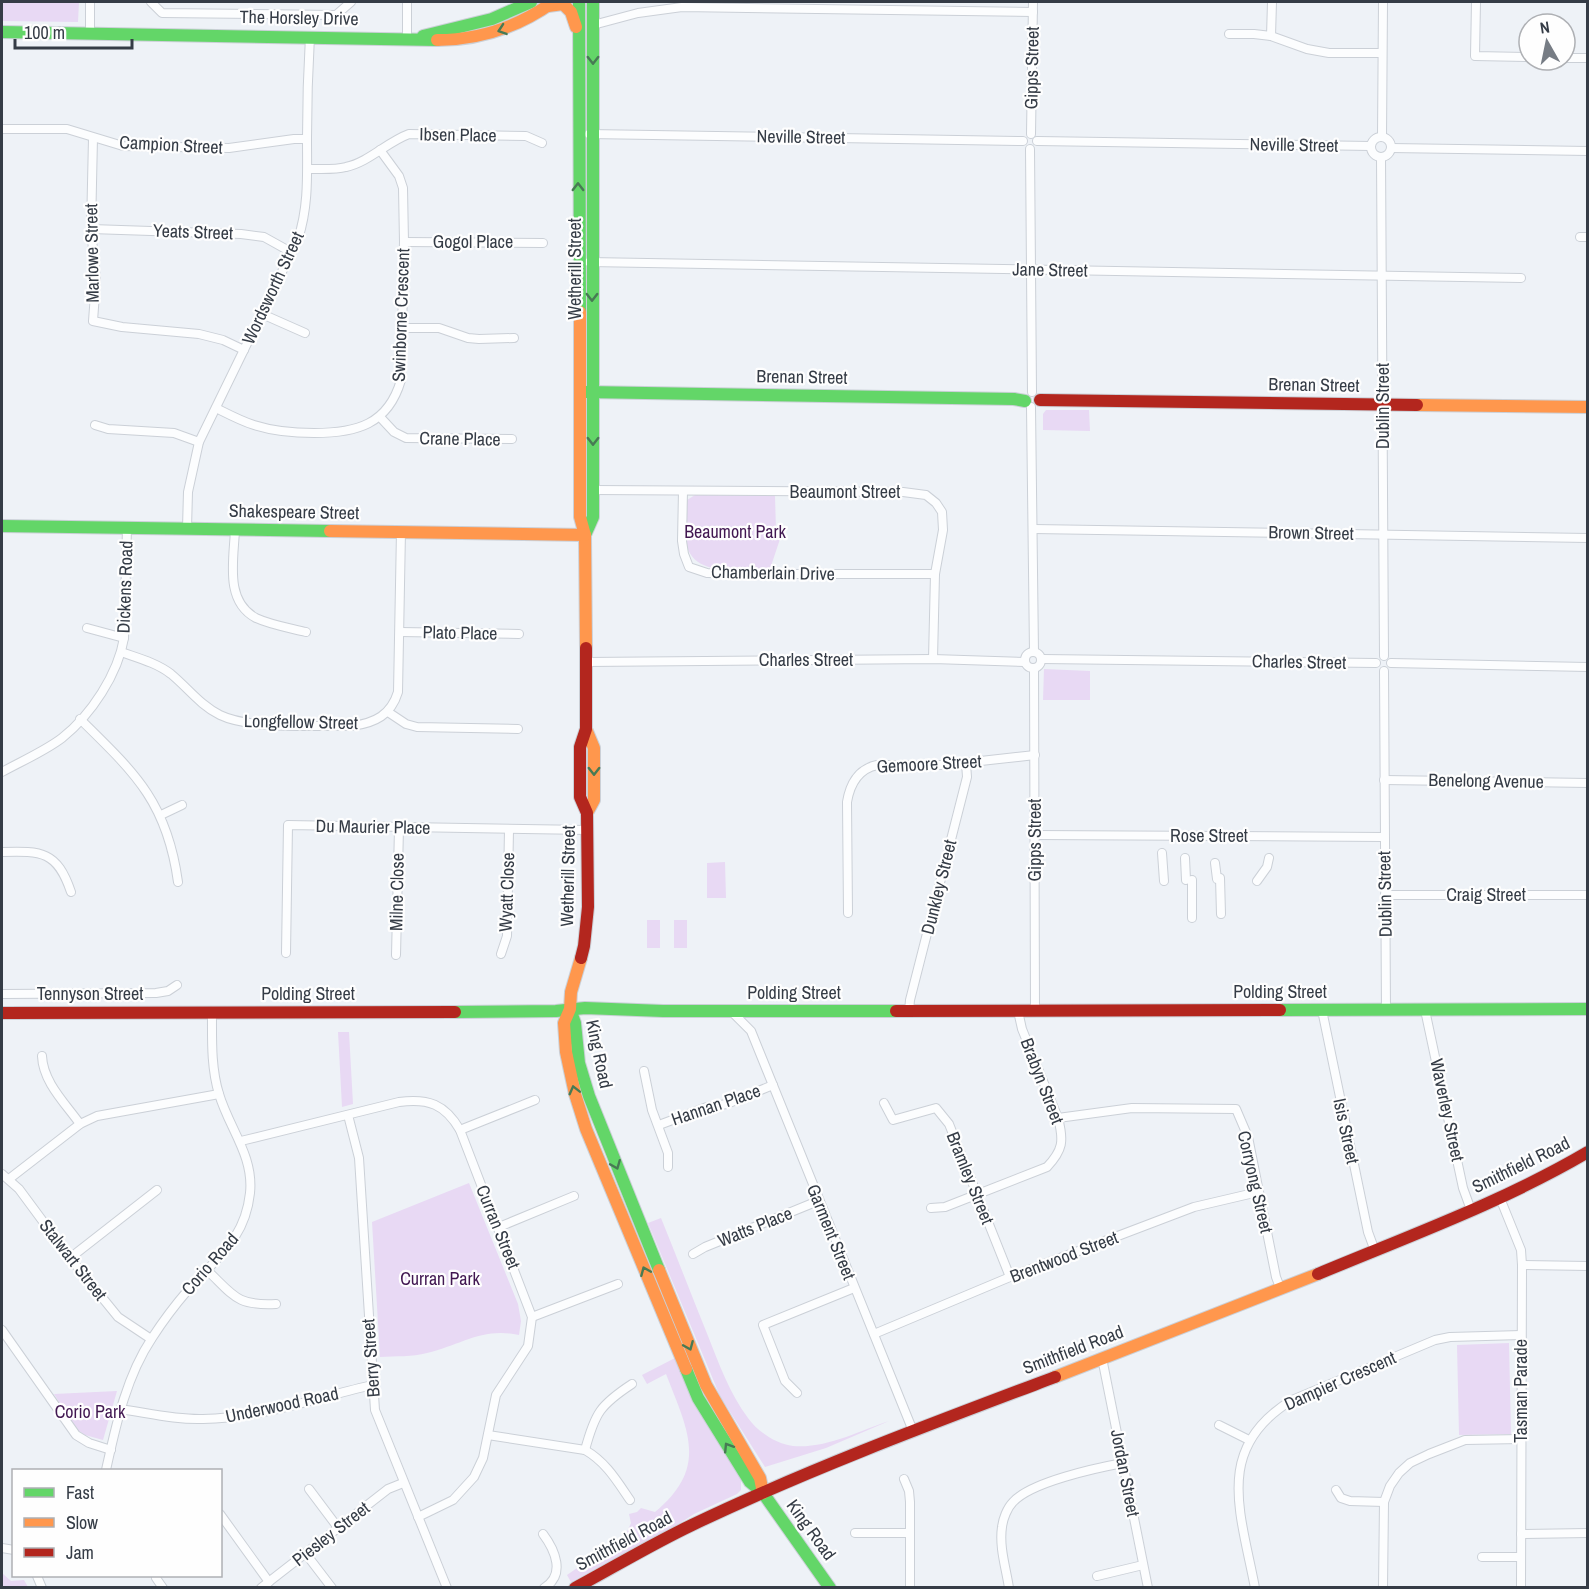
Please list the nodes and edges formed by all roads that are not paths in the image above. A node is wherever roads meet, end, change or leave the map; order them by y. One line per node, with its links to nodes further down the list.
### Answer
1 (90, 2): 16 (street)
2 (151, 2): 3 (street)
3 (351, 2)
4 (407, 2): 20 (street)
5 (531, 2): 20 (main road, The Horsley Drive)
6 (579, 2): 21 (main road, Wetherill Street)
7 (593, 2): 14 (main road, Wetherill Street)
8 (1033, 2): 13 (street, Gipps Street)
9 (1272, 2): 19 (street)
10 (1383, 2): 22 (street)
11 (1476, 2): 23 (street)
12 (550, 4): 20 (main road, The Horsley Drive, one-way to 20); 21 (main road)
13 (1033, 12): 14 (street); 29 (street, Gipps Street)
14 (593, 25): 26 (main road, Wetherill Street, one-way to 26)
15 (2, 32): 16 (main road, The Horsley Drive)
16 (90, 33): 18 (main road, The Horsley Drive)
17 (1229, 34): 19 (street)
18 (310, 36): 20 (main road, The Horsley Drive); 30 (street, Wordsworth Street)
19 (1271, 36): 22 (street)
20 (412, 38)
21 (579, 40): 25 (main road, Wetherill Street)
22 (1381, 53): 27 (street)
23 (1517, 57)
24 (2, 129): 28 (street, Campion Street)
25 (579, 134): 26 (street, Neville Street); 44 (main road, Wetherill Street, one-way to 25)
26 (593, 134): 31 (street, Neville Street); 45 (main road, Wetherill Street)
27 (1382, 137): 33 (street); 34 (street)
28 (93, 138): 30 (street, Campion Street); 40 (street, Marlowe Street)
29 (1034, 138): 31 (street); 33 (street, Neville Street); 35 (street)
30 (307, 139): 39 (street, Wordsworth Street)
31 (1023, 141): 35 (street)
32 (542, 143): 36 (street, Ibsen Place)
33 (1371, 146): 38 (street)
34 (1391, 147): 37 (street); 38 (street)
35 (1030, 149): 46 (street)
36 (380, 150): 39 (street, Ibsen Place); 41 (street, Swinborne Crescent)
37 (1587, 151)
38 (1381, 157): 47 (street, Dublin Street)
39 (309, 170): 43 (street, Wordsworth Street)
40 (91, 229): 43 (street, Yeats Street); 53 (street, Marlowe Street)
41 (404, 242): 42 (street, Gogol Place); 50 (street, Swinborne Crescent)
42 (543, 243)
43 (291, 252): 49 (street, Wordsworth Street)
44 (578, 262): 45 (street, Jane Street); 54 (main road, Wetherill Street)
45 (592, 262): 46 (street, Jane Street); 55 (main road, Wetherill Street, one-way to 55)
46 (1031, 269): 47 (street, Jane Street); 56 (street)
47 (1381, 275): 48 (street, Jane Street); 57 (street, Dublin Street)
48 (1521, 278)
49 (262, 314): 51 (street); 53 (street, Wordsworth Street)
50 (403, 328): 52 (street); 60 (street, Swinborne Crescent)
51 (305, 333)
52 (514, 338)
53 (244, 350): 59 (street, Wordsworth Street)
54 (579, 392): 55 (main road, Brenan Street); 73 (main road, Wetherill Street)
55 (593, 392): 56 (main road, Brenan Street); 64 (main road, Wetherill Street, one-way to 64)
56 (1032, 400): 57 (main road, Brenan Street); 69 (street)
57 (1383, 404): 58 (main road, Brenan Street); 72 (street, Dublin Street)
58 (1587, 407)
59 (216, 408): 60 (street, Swinborne Crescent); 63 (street, Wordsworth Street)
60 (380, 417): 62 (street, Crane Place)
61 (95, 425): 63 (street)
62 (512, 439)
63 (199, 442): 68 (street, Wordsworth Street)
64 (593, 490): 65 (street, Beaumont Street); 73 (main road, Wetherill Street)
65 (683, 491): 75 (street, Chamberlain Drive); 75 (street, Beaumont Street)
66 (2, 526): 67 (main road, Shakespeare Street)
67 (127, 528): 68 (main road, Shakespeare Street); 80 (street, Dickens Road)
68 (187, 528): 70 (main road, Shakespeare Street)
69 (1034, 528): 72 (street, Brown Street); 82 (street)
70 (235, 529): 71 (main road, Shakespeare Street); 77 (street)
71 (401, 531): 73 (main road, Shakespeare Street); 78 (street)
72 (1382, 534): 74 (street, Brown Street); 83 (street, Dublin Street)
73 (585, 535): 86 (main road, Wetherill Street)
74 (1587, 538)
75 (935, 574): 84 (street, Beaumont Street)
76 (87, 628): 80 (street)
77 (306, 632)
78 (400, 632): 79 (street, Plato Place); 93 (street)
79 (519, 634)
80 (124, 638): 81 (street, Dickens Road)
81 (122, 652): 93 (street, Longfellow Street); 94 (street, Dickens Road)
82 (1034, 652): 85 (street); 87 (street)
83 (1384, 656): 88 (street); 89 (street)
84 (933, 659): 86 (street, Charles Street); 87 (street, Charles Street)
85 (1041, 659): 88 (street, Charles Street); 91 (street)
86 (586, 662): 105 (main road, Wetherill Street)
87 (1025, 662): 91 (street)
88 (1376, 663): 92 (street)
89 (1391, 663): 90 (street); 92 (street)
90 (1587, 667)
91 (1034, 668): 96 (street, Gipps Street)
92 (1384, 671): 99 (street, Dublin Street)
93 (388, 712): 95 (street)
94 (80, 719): 98 (street, Dickens Road); 102 (street)
95 (518, 729)
96 (1035, 755): 97 (street, Gemoore Street); 106 (street, Gipps Street)
97 (966, 764): 119 (street, Gemoore Street); 134 (street, Dunkley Street)
98 (2, 770)
99 (1384, 780): 100 (street, Benelong Avenue); 107 (street, Dublin Street)
100 (1587, 783)
101 (182, 805): 102 (street)
102 (160, 815): 115 (street)
103 (399, 828): 104 (street, Du Maurier Place); 122 (street, Du Maurier Place); 124 (street, Milne Close)
104 (509, 830): 105 (street, Du Maurier Place); 123 (street, Wyatt Close)
105 (587, 830): 127 (main road, Wetherill Street)
106 (1035, 835): 107 (street, Rose Street); 136 (street, Gipps Street)
107 (1384, 837): 117 (street, Dublin Street)
108 (2, 852): 116 (street)
109 (1162, 853): 113 (street)
110 (1185, 858): 121 (street)
111 (1269, 858): 114 (street)
112 (1215, 863): 120 (street)
113 (1164, 881)
114 (1257, 881)
115 (177, 882)
116 (72, 892)
117 (1385, 895): 118 (street, Craig Street); 130 (street, Dublin Street)
118 (1587, 896)
119 (848, 913)
120 (1221, 914)
121 (1192, 918)
122 (286, 953)
123 (501, 954)
124 (396, 955)
125 (177, 985): 126 (street, Tennyson Street)
126 (2, 994)
127 (570, 1009): 132 (main road, Polding Street); 138 (main road, Polding Street); 198 (main road, King Road)
128 (1587, 1009): 131 (main road, Polding Street)
129 (1322, 1010): 130 (main road, Polding Street); 136 (main road, Polding Street); 164 (street, Isis Street)
130 (1386, 1010): 131 (main road, Polding Street)
131 (1425, 1010): 162 (street, Waverley Street)
132 (731, 1011): 133 (main road, Polding Street); 139 (street, Garment Street)
133 (762, 1011): 134 (main road, Polding Street); 139 (street)
134 (909, 1011): 135 (main road, Polding Street)
135 (1018, 1011): 136 (main road, Polding Street); 147 (street, Brabyn Street)
136 (1035, 1011)
137 (2, 1012): 138 (main road, Polding Street)
138 (212, 1012): 143 (street, Corio Road)
139 (751, 1031): 142 (street, Garment Street)
140 (42, 1056): 148 (street)
141 (644, 1071): 149 (street, Hannan Place)
142 (773, 1085): 149 (street, Hannan Place); 160 (street, Garment Street)
143 (219, 1094): 148 (street); 151 (street, Corio Road)
144 (535, 1100): 150 (street)
145 (884, 1103): 157 (street, Bramley Street)
146 (348, 1115): 150 (street, Curran Street); 151 (street, Curran Street); 182 (street, Berry Street)
147 (1058, 1118): 156 (street, Corryong Street); 157 (street, Brabyn Street)
148 (80, 1124): 154 (street)
149 (659, 1125): 153 (street, Hannan Place)
150 (460, 1130): 163 (street, Curran Street)
151 (241, 1142): 169 (street, Corio Road)
152 (1587, 1152): 159 (main road, Smithfield Road)
153 (668, 1167)
154 (5, 1176): 166 (street, Stalwart Street)
155 (157, 1190): 166 (street)
156 (1258, 1192): 170 (street, Brentwood Street); 173 (street, Corryong Street)
157 (977, 1195): 161 (street, Brabyn Street); 170 (street, Bramley Street)
158 (574, 1196): 163 (street)
159 (1500, 1198): 162 (main road, Smithfield Road); 167 (street, Tasman Parade)
160 (818, 1201): 165 (street, Watts Place); 172 (street, Garment Street)
161 (931, 1208)
162 (1471, 1210): 164 (main road, Smithfield Road)
163 (499, 1227): 175 (street, Curran Street)
164 (1375, 1251): 173 (main road, Smithfield Road)
165 (693, 1254)
166 (70, 1258): 179 (street, Stalwart Street)
167 (1522, 1265): 168 (street); 178 (street, Tasman Parade)
168 (1587, 1266)
169 (208, 1270): 174 (street); 179 (street, Corio Road)
170 (1010, 1277): 177 (street, Brentwood Street)
171 (618, 1284): 175 (street)
172 (855, 1288): 177 (street, Garment Street); 183 (street)
173 (1281, 1290): 180 (main road, Smithfield Road)
174 (276, 1304)
175 (532, 1317): 187 (street, Curran Street)
176 (2, 1330): 190 (street)
177 (874, 1334): 186 (street, Garment Street)
178 (1521, 1335): 188 (street, Tasman Parade); 189 (street, Dampier Crescent)
179 (151, 1340): 184 (street, Corio Road)
180 (1102, 1358): 186 (main road, Smithfield Road); 192 (street, Jordan Street)
181 (632, 1384): 191 (street)
182 (372, 1385): 184 (street, Underwood Road); 195 (street, Berry Street)
183 (797, 1393)
184 (120, 1409): 190 (street, Corio Road)
185 (1219, 1425): 189 (street)
186 (913, 1431): 198 (main road, Smithfield Road)
187 (488, 1435): 191 (street); 202 (street, Curran Street)
188 (1521, 1439): 200 (street); 208 (street, Tasman Parade)
189 (1249, 1440): 226 (street, Dampier Crescent)
190 (111, 1450): 193 (street, Corio Road)
191 (585, 1450): 199 (street)
192 (1123, 1463): 212 (street, Jordan Street); 224 (street)
193 (106, 1469)
194 (904, 1479): 205 (street)
195 (403, 1483): 202 (street, Berry Street); 203 (street, Piesley Street)
196 (309, 1489): 203 (street)
197 (1336, 1490): 200 (street)
198 (763, 1493): 221 (main road, Smithfield Road); 222 (main road, King Road)
199 (630, 1500)
200 (1384, 1502): 227 (street)
201 (222, 1517): 215 (street)
202 (418, 1517): 219 (street, Berry Street)
203 (339, 1529): 209 (street, Piesley Street)
204 (855, 1533): 205 (street)
205 (910, 1533): 223 (street)
206 (1587, 1533): 208 (street)
207 (543, 1534): 220 (street)
208 (1521, 1534): 211 (street, Tasman Parade)
209 (306, 1554): 215 (street, Piesley Street); 218 (street)
210 (1482, 1557): 211 (street)
211 (1521, 1557): 228 (street, Tasman Parade)
212 (1143, 1565): 213 (street); 225 (street, Jordan Street)
213 (1097, 1576)
214 (156, 1578): 216 (street)
215 (269, 1582): 217 (street, Piesley Street)
216 (163, 1587)
217 (261, 1587)
218 (332, 1587)
219 (447, 1587)
220 (547, 1587)
221 (574, 1587)
222 (830, 1587)
223 (910, 1587)
224 (1009, 1587)
225 (1148, 1587)
226 (1255, 1587)
227 (1383, 1587)
228 (1521, 1587)

